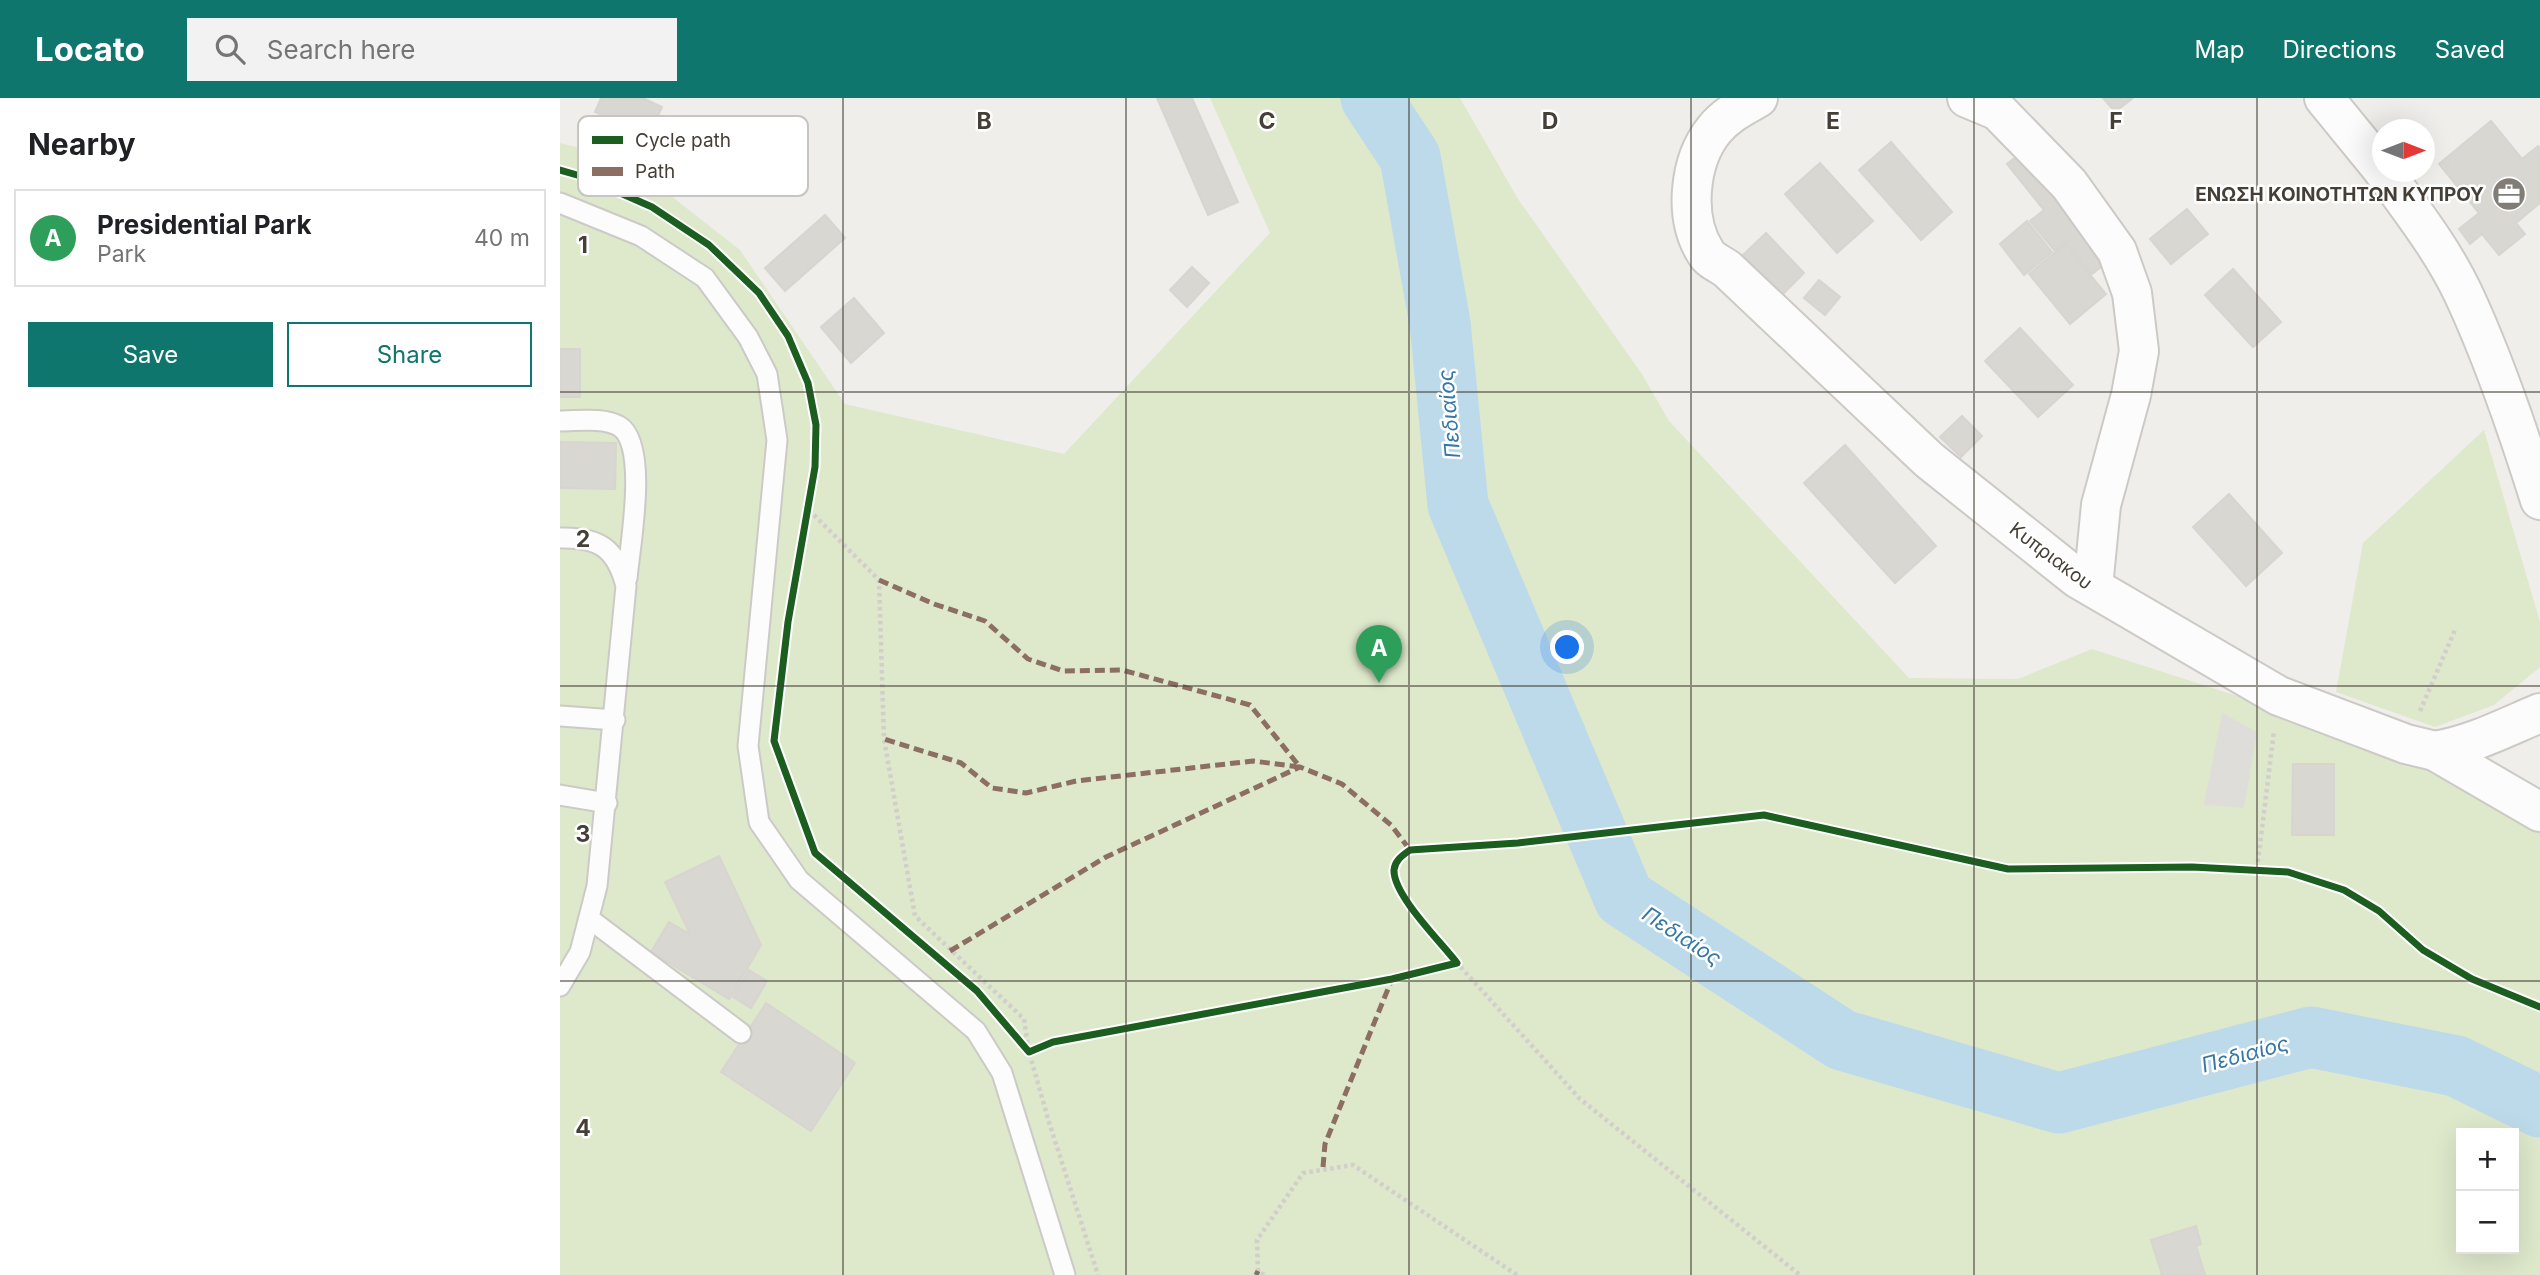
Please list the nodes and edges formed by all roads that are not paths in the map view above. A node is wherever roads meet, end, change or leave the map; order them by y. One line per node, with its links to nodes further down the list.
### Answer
1 (1758, 98): 11 (street, Κυπριακου)
2 (1968, 98): 11 (street)
3 (2324, 98): 4 (street)
4 (2372, 157)
5 (2391, 182): 8 (street)
6 (560, 203): 22 (lane)
7 (560, 421): 10 (lane)
8 (2540, 500)
9 (560, 538): 10 (lane)
10 (626, 586): 14 (lane)
11 (2093, 587): 15 (street, Κυπριακου)
12 (2540, 713): 15 (street)
13 (560, 716): 14 (lane)
14 (615, 720): 17 (lane)
15 (2421, 748): 18 (street, Κυπριακου)
16 (560, 795): 17 (lane)
17 (607, 803): 19 (lane)
18 (2540, 812)
19 (591, 920): 20 (lane); 21 (lane)
20 (560, 986)
21 (741, 1033)
22 (1065, 1275)

